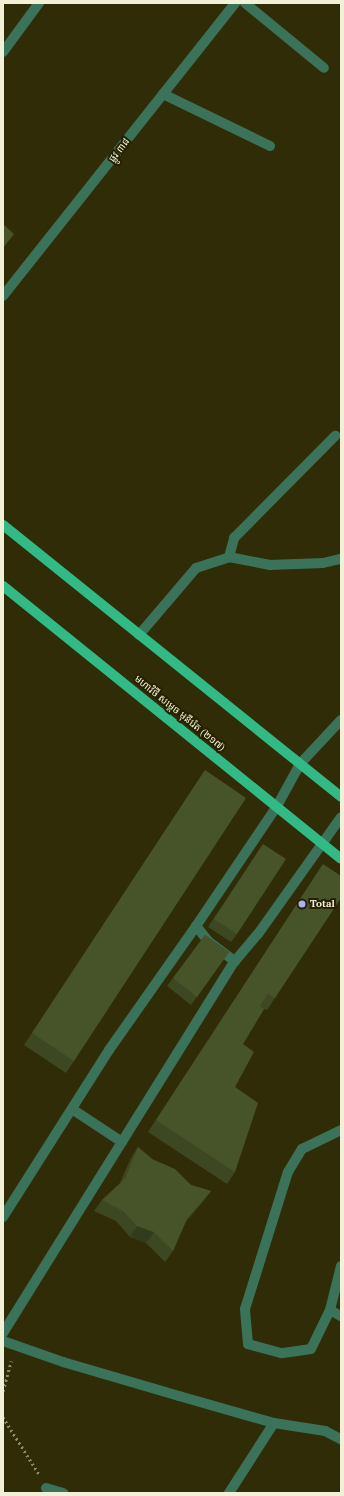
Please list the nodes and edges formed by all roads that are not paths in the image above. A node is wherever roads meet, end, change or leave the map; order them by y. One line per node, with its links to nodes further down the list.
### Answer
1 (39, 3): 4 (street)
2 (235, 3): 6 (street, ផ្លូវ ៣៨)
3 (245, 3): 5 (street)
4 (5, 46)
5 (324, 68)
6 (163, 94): 7 (street); 8 (street, ផ្លូវ ៣៨)
7 (270, 146)
8 (3, 296)
9 (335, 436): 11 (street)
10 (3, 525): 14 (main road)
11 (229, 557): 12 (street); 14 (street)
12 (341, 559)
13 (3, 586): 18 (main road, មហាវិថី សម្តេច មុនីរ៉េត (២១៧))
14 (139, 635): 16 (main road)
15 (341, 720): 16 (street)
16 (300, 764): 17 (main road); 18 (street)
17 (341, 797)
18 (277, 806): 20 (main road, មហាវិថី សម្តេច មុនីរ៉េត (២១៧)); 22 (street)
19 (341, 817): 20 (street)
20 (321, 844): 21 (main road, មហាវិថី សម្តេច មុនីរ៉េត (២១៧)); 23 (street)
21 (341, 859)
22 (196, 926): 23 (street); 24 (street)
23 (235, 961): 26 (street)
24 (72, 1109): 26 (street); 27 (street)
25 (341, 1130): 29 (street)
26 (122, 1142): 31 (street)
27 (3, 1217)
28 (341, 1266): 29 (street)
29 (330, 1310): 30 (street)
30 (341, 1316)
31 (3, 1333)
32 (3, 1341): 33 (street)
33 (274, 1423): 34 (street); 37 (street)
34 (341, 1439)
35 (46, 1488): 36 (street)
36 (63, 1493)
37 (229, 1493)

